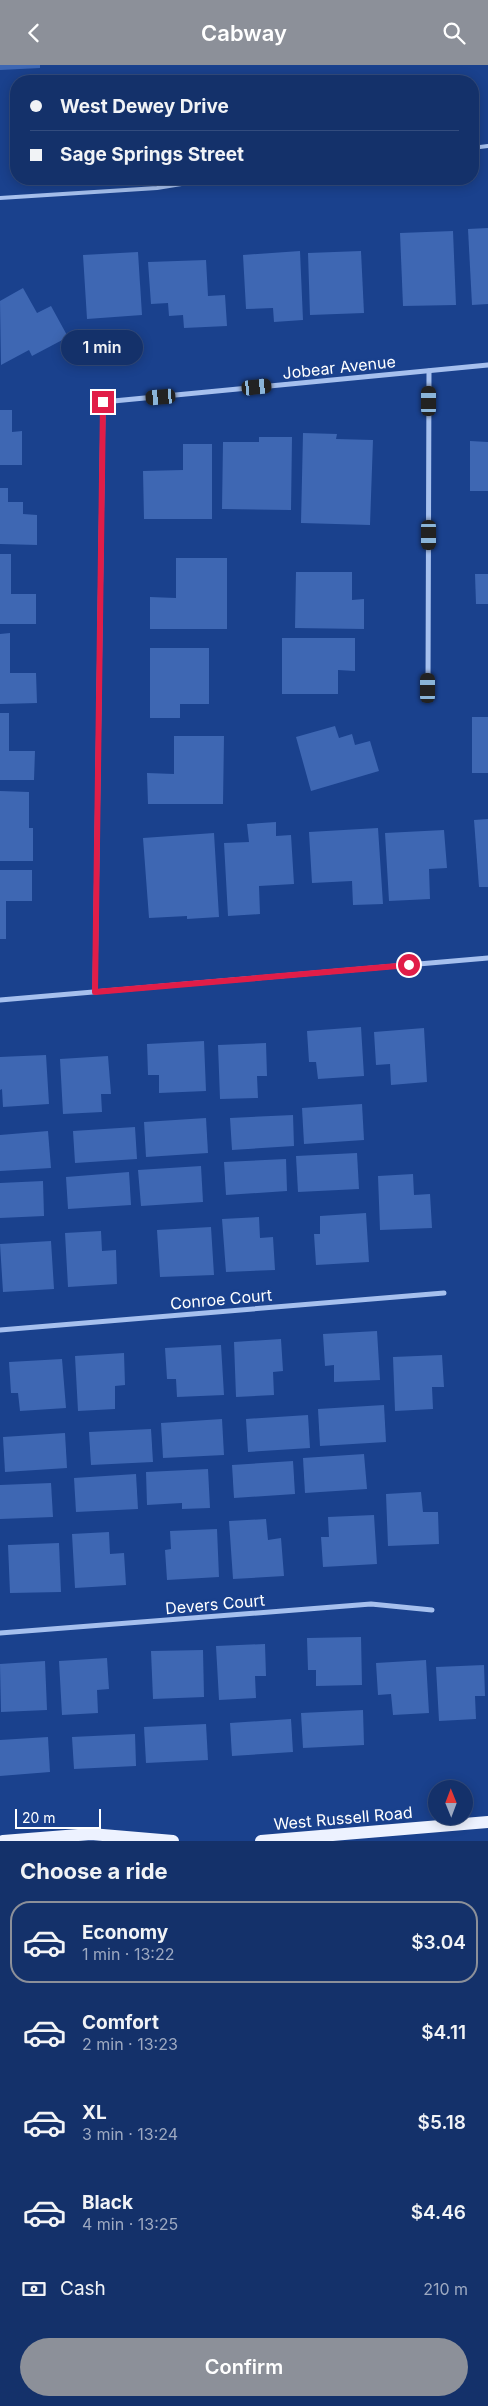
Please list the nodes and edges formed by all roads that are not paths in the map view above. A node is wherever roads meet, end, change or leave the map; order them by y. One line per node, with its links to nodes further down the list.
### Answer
1 (175, 185): 2 (lane)
2 (0, 198)
3 (488, 365): 4 (street, Jobear Avenue)
4 (429, 371): 5 (street); 7 (street, Jobear Avenue)
5 (428, 688)
6 (488, 958): 7 (street)
7 (95, 992): 8 (street)
8 (0, 1000)
9 (444, 1293): 10 (street, Conroe Court)
10 (0, 1330)
11 (432, 1609): 12 (street, Devers Court)
12 (0, 1633)
13 (488, 1822): 16 (main road, West Russell Road)
14 (3, 1841): 15 (main road)
15 (173, 1841)
16 (261, 1841)

